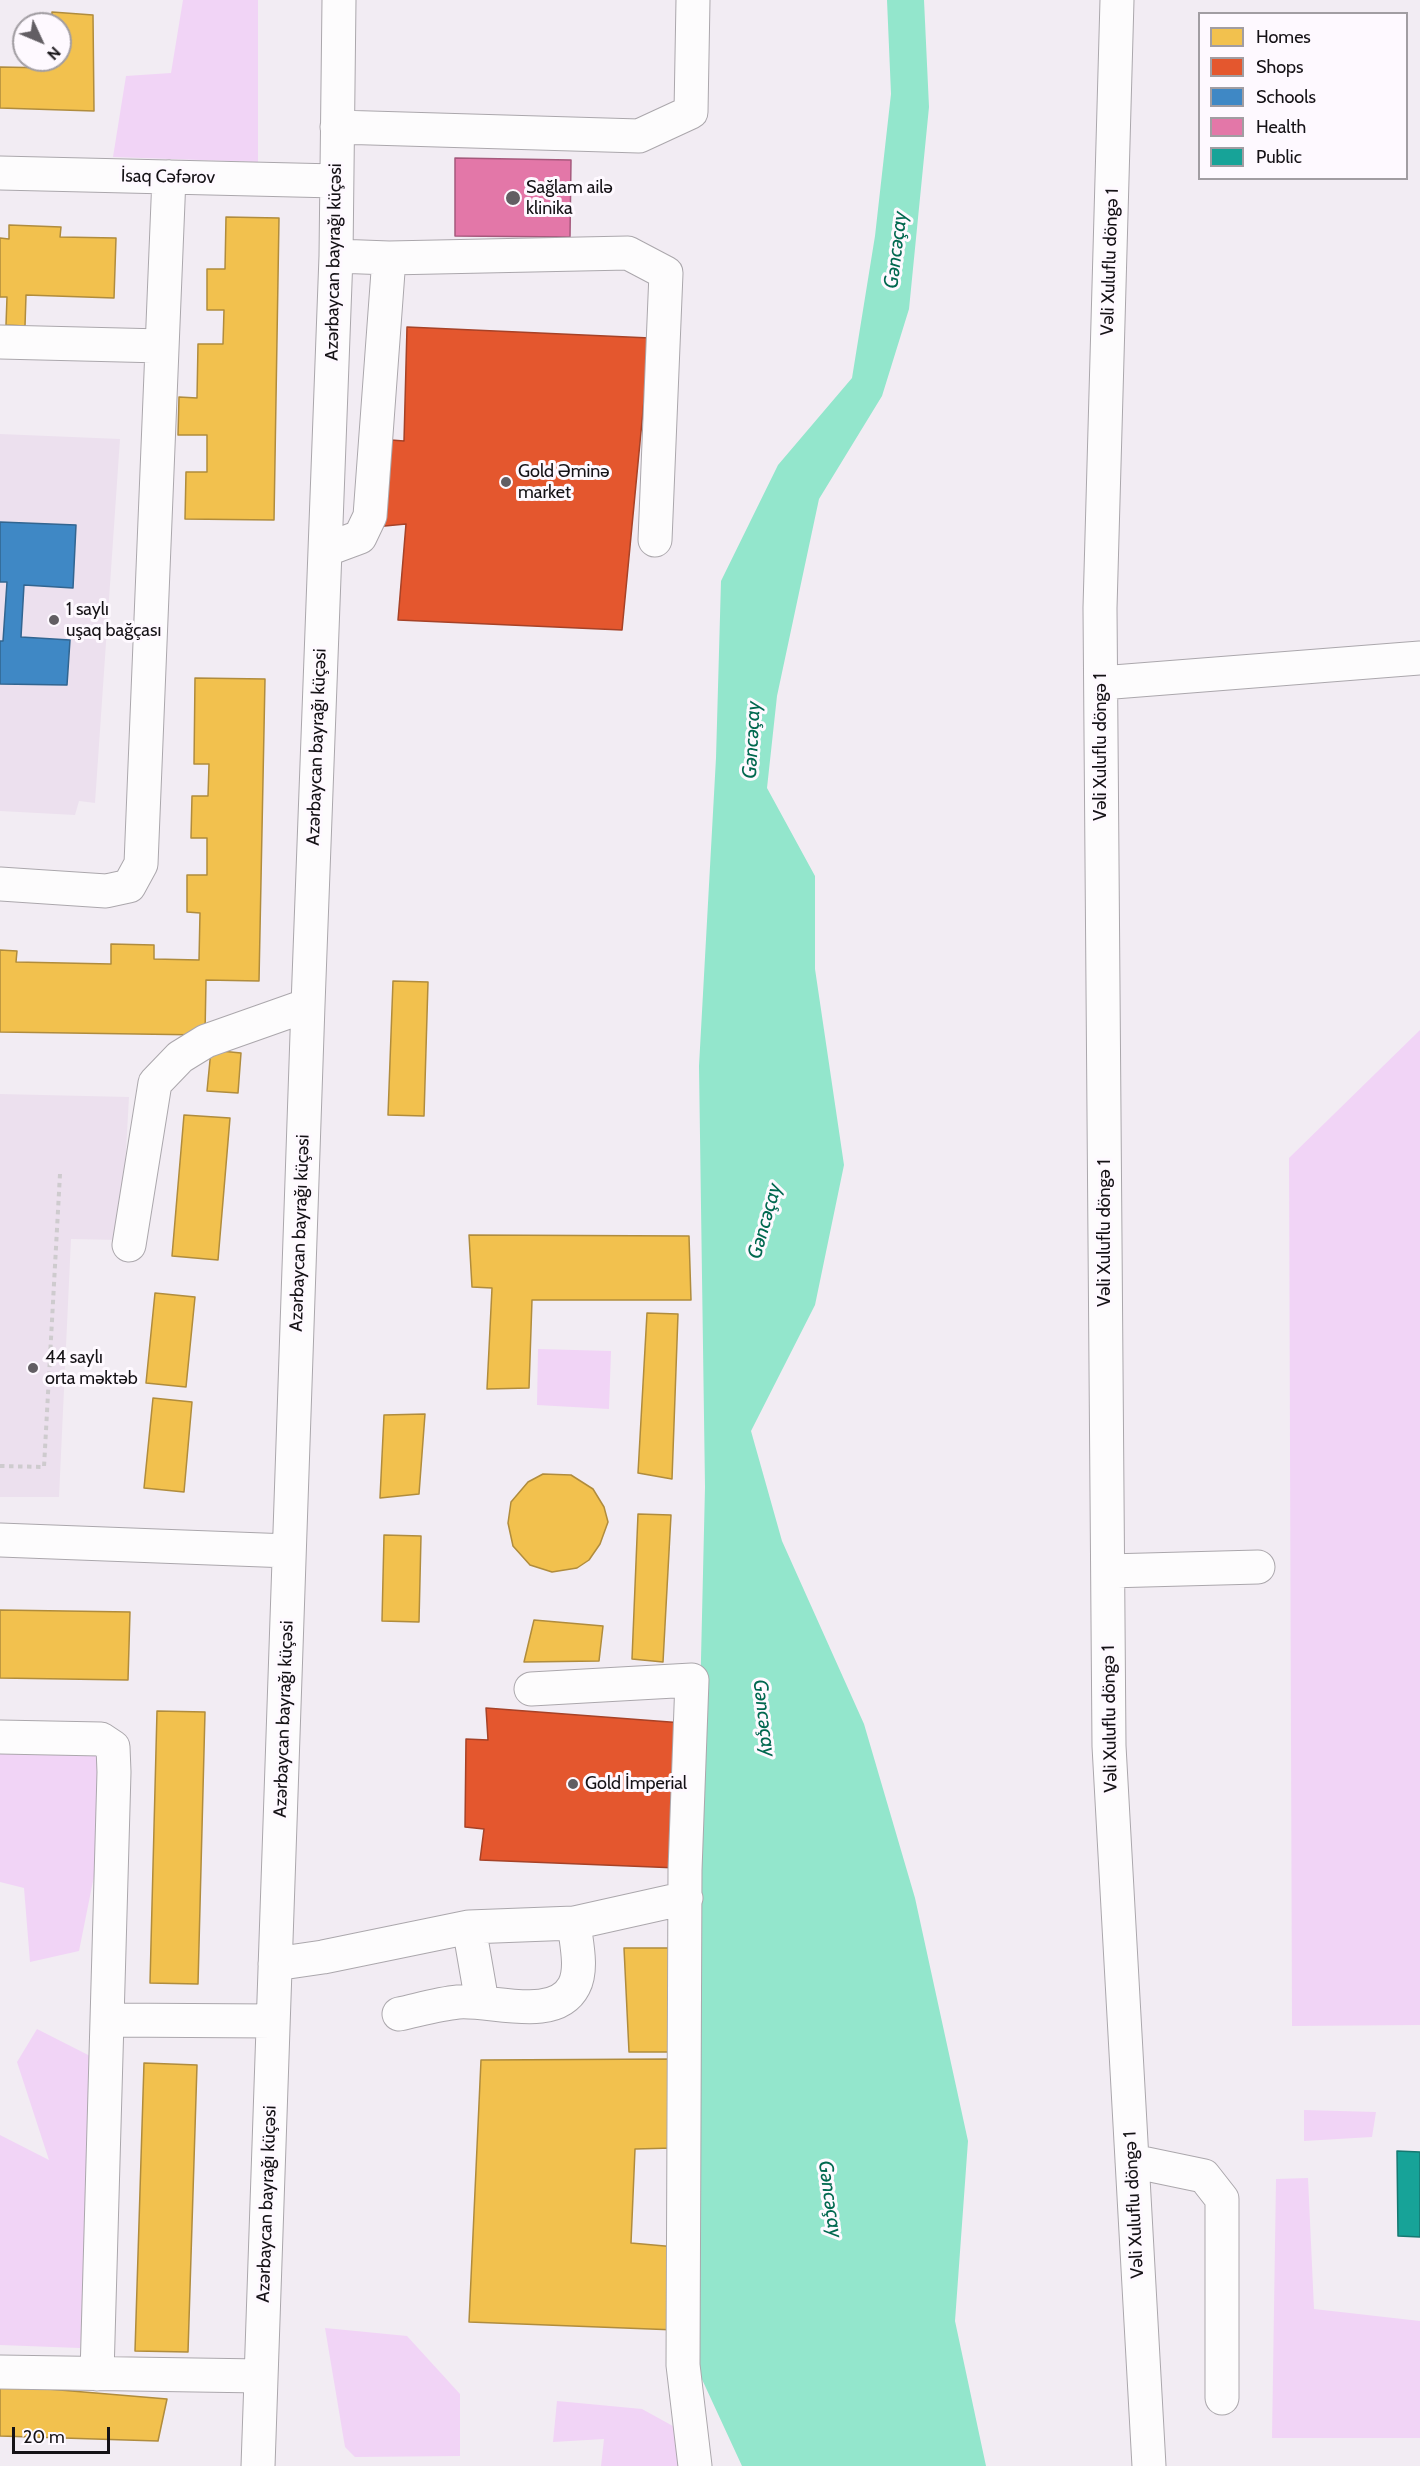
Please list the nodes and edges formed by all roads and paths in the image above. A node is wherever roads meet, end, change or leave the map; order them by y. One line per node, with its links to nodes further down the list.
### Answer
1 (339, 0): 4 (street, Azərbaycan bayrağı küçəsi)
2 (693, 0): 4 (street)
3 (1117, 0): 15 (street, Vəli Xuluflu döngə 1)
4 (337, 127): 7 (street, Azərbaycan bayrağı küçəsi)
5 (0, 172): 6 (street, İsaq Cəfərov)
6 (169, 177): 7 (street, İsaq Cəfərov); 11 (street)
7 (336, 181): 8 (street, Azərbaycan bayrağı küçəsi)
8 (336, 256): 9 (street); 13 (street, Azərbaycan bayrağı küçəsi)
9 (389, 258): 12 (street); 13 (street)
10 (0, 342): 11 (street)
11 (162, 346): 16 (street)
12 (655, 540)
13 (325, 550): 17 (street, Azərbaycan bayrağı küçəsi)
14 (1420, 658): 15 (street)
15 (1101, 683): 24 (street, Vəli Xuluflu döngə 1)
16 (0, 884)
17 (308, 1005): 19 (street); 22 (street, Azərbaycan bayrağı küçəsi)
18 (60, 1174): 20 (path)
19 (129, 1245)
20 (0, 1466)
21 (0, 1540): 22 (street)
22 (289, 1551): 30 (street, Azərbaycan bayrağı küçəsi)
23 (1258, 1567): 24 (street)
24 (1108, 1571): 35 (street, Vəli Xuluflu döngə 1)
25 (531, 1689): 27 (street)
26 (0, 1737): 33 (street)
27 (686, 1898): 28 (street); 41 (street)
28 (574, 1923): 29 (street); 31 (street)
29 (469, 1927): 30 (street); 31 (street)
30 (275, 1964): 34 (street, Azərbaycan bayrağı küçəsi)
31 (482, 2002): 32 (street)
32 (399, 2014)
33 (107, 2020): 34 (street); 37 (street)
34 (273, 2021): 38 (street, Azərbaycan bayrağı küçəsi)
35 (1132, 2161): 39 (street); 42 (street, Vəli Xuluflu döngə 1)
36 (0, 2372): 37 (street)
37 (97, 2374): 38 (street)
38 (261, 2376): 40 (street, Azərbaycan bayrağı küçəsi)
39 (1222, 2398)
40 (258, 2466)
41 (695, 2466)
42 (1149, 2466)

